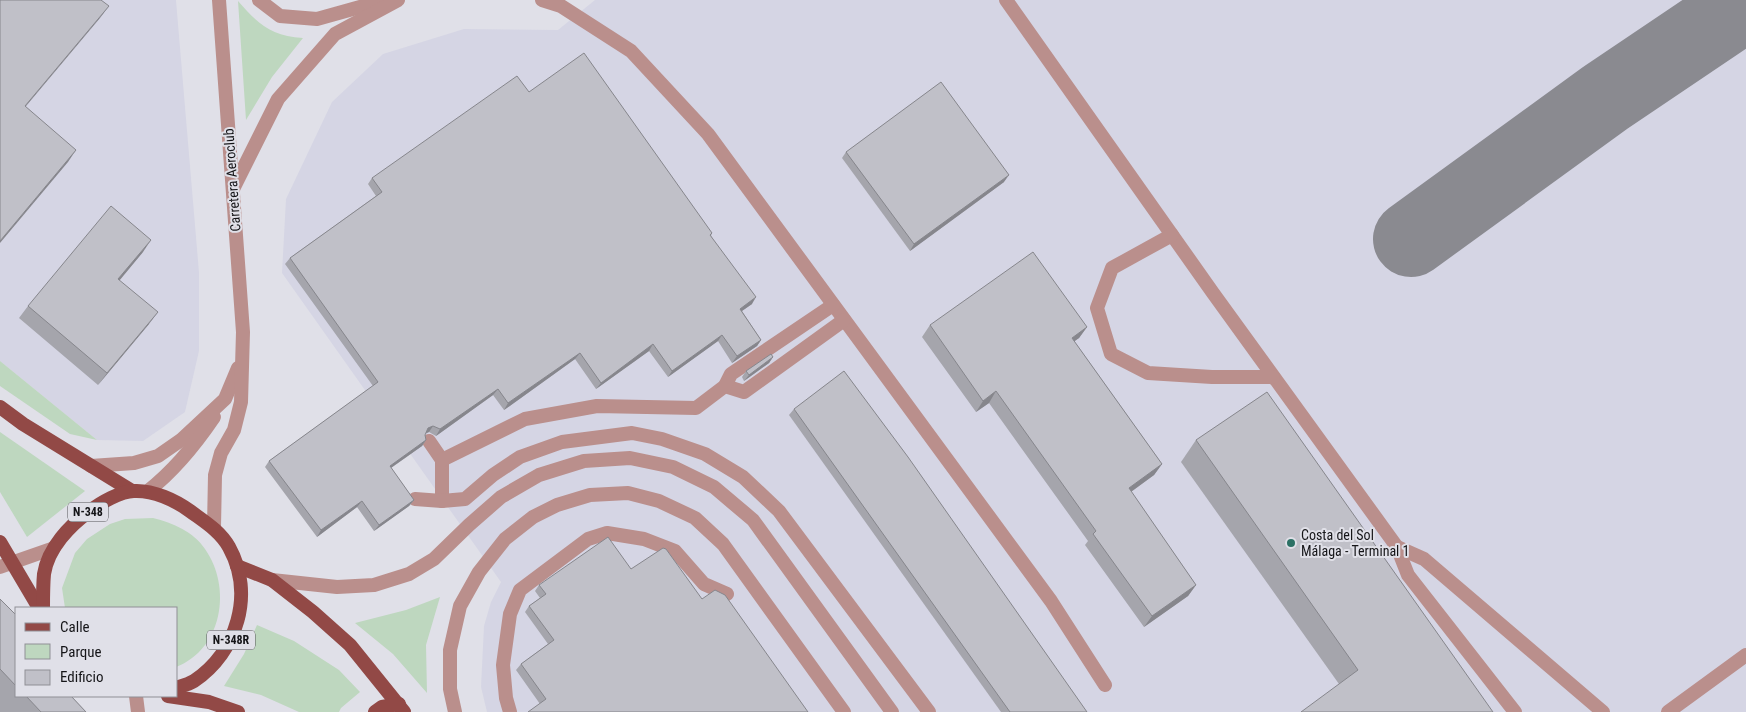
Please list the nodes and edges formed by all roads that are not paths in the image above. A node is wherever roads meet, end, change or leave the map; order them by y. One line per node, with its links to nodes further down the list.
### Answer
1 (219, 0): 7 (street, Carretera Aeroclub)
2 (259, 0): 3 (street)
3 (385, 0)
4 (398, 0): 7 (street)
5 (542, 0): 9 (street)
6 (1006, 0): 8 (street)
7 (233, 189): 11 (street, Carretera Aeroclub)
8 (1172, 235): 12 (street); 12 (street)
9 (833, 305): 10 (street); 13 (street)
10 (844, 320): 13 (street); 34 (street)
11 (242, 360): 14 (street, Carretera Aeroclub); 23 (street, Carretera Aeroclub)
12 (1273, 377): 26 (street)
13 (726, 386): 17 (street)
14 (225, 399): 18 (street, Carretera Aeroclub); 20 (street, Carretera Aeroclub)
15 (0, 407): 18 (main road)
16 (429, 441): 17 (street)
17 (442, 460): 22 (street)
18 (91, 466): 19 (main road)
19 (132, 491): 20 (main road, N-348R); 25 (main road, N-348)
20 (148, 491): 23 (main road, N-348R)
21 (415, 500): 22 (street)
22 (442, 501): 46 (street)
23 (214, 528): 28 (main road, N-348R)
24 (0, 542): 27 (main road)
25 (54, 548): 27 (street); 32 (main road, N-348)
26 (1397, 548): 47 (street); 48 (street)
27 (6, 565): 31 (main road)
28 (237, 566): 29 (main road); 35 (main road, N-348R)
29 (272, 580): 38 (main road); 45 (street)
30 (727, 594): 43 (street)
31 (40, 607)
32 (41, 607)
33 (1746, 655): 49 (street)
34 (1105, 685)
35 (178, 687)
36 (136, 697): 39 (street)
37 (175, 697): 40 (main road)
38 (401, 708): 41 (main road)
39 (138, 712)
40 (238, 712)
41 (375, 712)
42 (455, 712): 44 (street)
43 (510, 712)
44 (844, 712)
45 (892, 712)
46 (929, 712)
47 (1515, 712)
48 (1602, 712)
49 (1668, 712)

